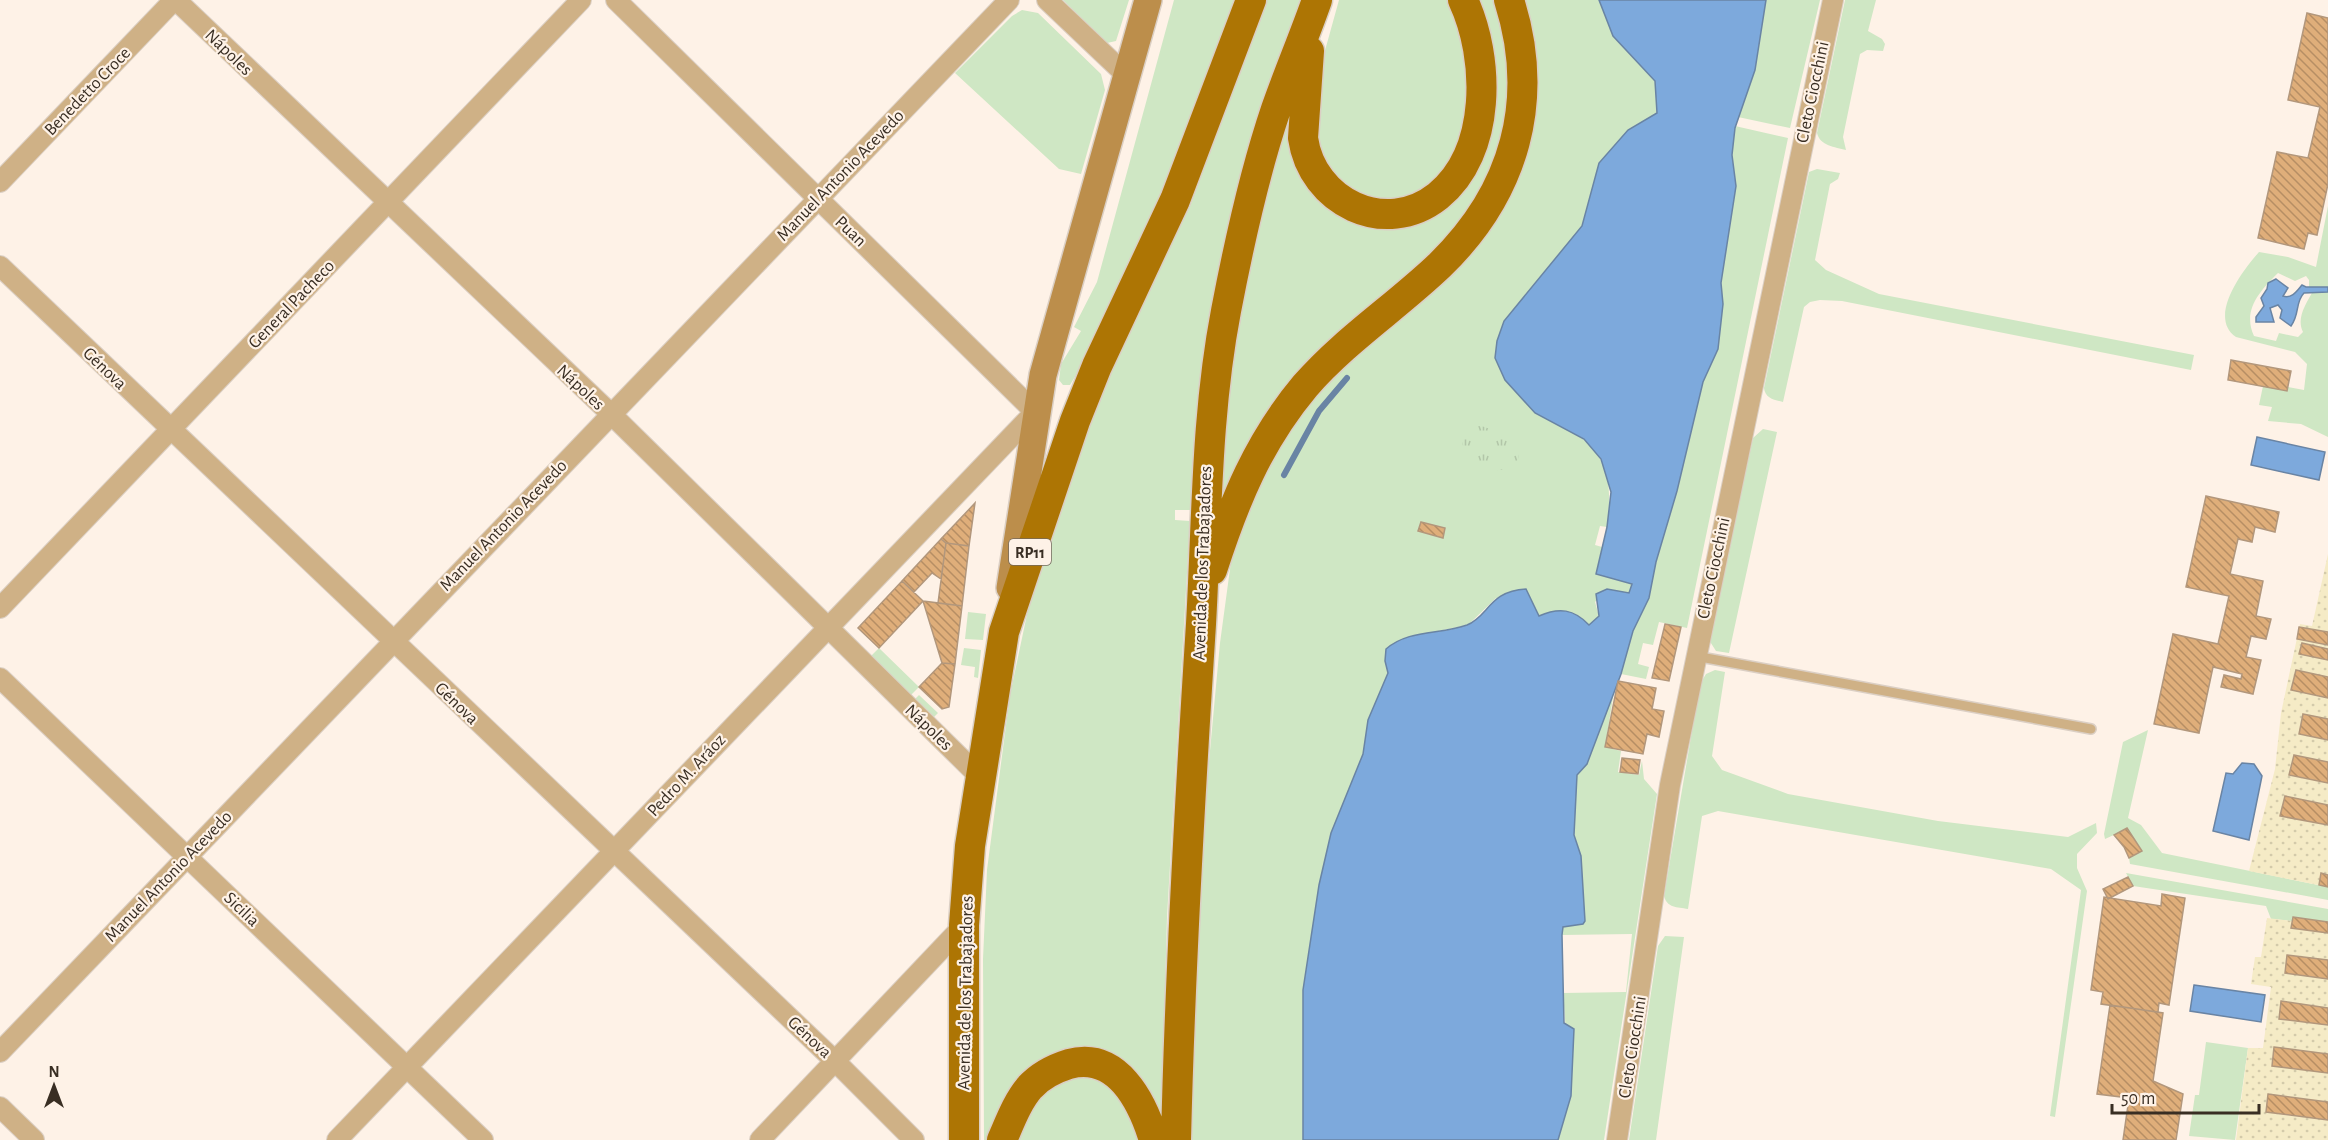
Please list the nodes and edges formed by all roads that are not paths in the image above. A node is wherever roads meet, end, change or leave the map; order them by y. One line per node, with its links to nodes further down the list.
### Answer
1 (175, 0): 13 (street, Benedetto Croce); 15 (street, Nápoles)
2 (581, 0): 15 (street, General Pacheco)
3 (616, 0): 14 (street, Puan)
4 (1009, 0): 14 (street, Manuel Antonio Acevedo)
5 (1047, 0): 12 (street)
6 (1148, 0): 12 (main road, Avenida de los Trabajadores)
7 (1251, 0): 23 (main road, Avenida de los Trabajadores / RP11)
8 (1463, 0): 11 (main road)
9 (1509, 0): 20 (main road)
10 (1833, 0): 25 (street, Cleto Ciocchini)
11 (1314, 8): 20 (main road, Avenida de los Trabajadores)
12 (1126, 75): 17 (main road, Avenida de los Trabajadores)
13 (0, 182)
14 (817, 198): 17 (street, Puan); 18 (street, Manuel Antonio Acevedo)
15 (387, 204): 18 (street, Nápoles); 19 (street, General Pacheco)
16 (0, 267): 19 (street, Génova)
17 (1035, 411): 22 (street, Pedro M. Aráoz); 23 (main road, Avenida de los Trabajadores)
18 (610, 413): 22 (street, Nápoles); 24 (street, Manuel Antonio Acevedo)
19 (170, 430): 21 (street, General Pacheco); 24 (street, Génova)
20 (1202, 599): 44 (main road, Avenida de los Trabajadores)
21 (0, 608)
22 (826, 627): 28 (street, Nápoles); 29 (street, Pedro M. Aráoz)
23 (1004, 632): 28 (main road, Avenida de los Trabajadores / RP11)
24 (392, 641): 29 (street, Génova); 30 (street, Manuel Antonio Acevedo)
25 (1695, 656): 27 (lane); 45 (street, Cleto Ciocchini)
26 (0, 678): 30 (street, Sicilia)
27 (2091, 729)
28 (982, 778): 31 (main road, Avenida de los Trabajadores / RP11)
29 (613, 852): 33 (street, Génova); 34 (street, Pedro M. Aráoz)
30 (187, 856): 32 (street, Manuel Antonio Acevedo); 34 (street, Sicilia)
31 (964, 925): 33 (street); 41 (main road, Avenida de los Trabajadores / RP11)
32 (0, 1052)
33 (836, 1062): 39 (street); 40 (street, Génova)
34 (407, 1067): 37 (street, Pedro M. Aráoz); 38 (street, Sicilia)
35 (0, 1107): 36 (street)
36 (34, 1140)
37 (338, 1140)
38 (483, 1140)
39 (760, 1140)
40 (914, 1140)
41 (964, 1140)
42 (1002, 1140): 43 (main road)
43 (1154, 1140)
44 (1176, 1140)
45 (1617, 1140)

